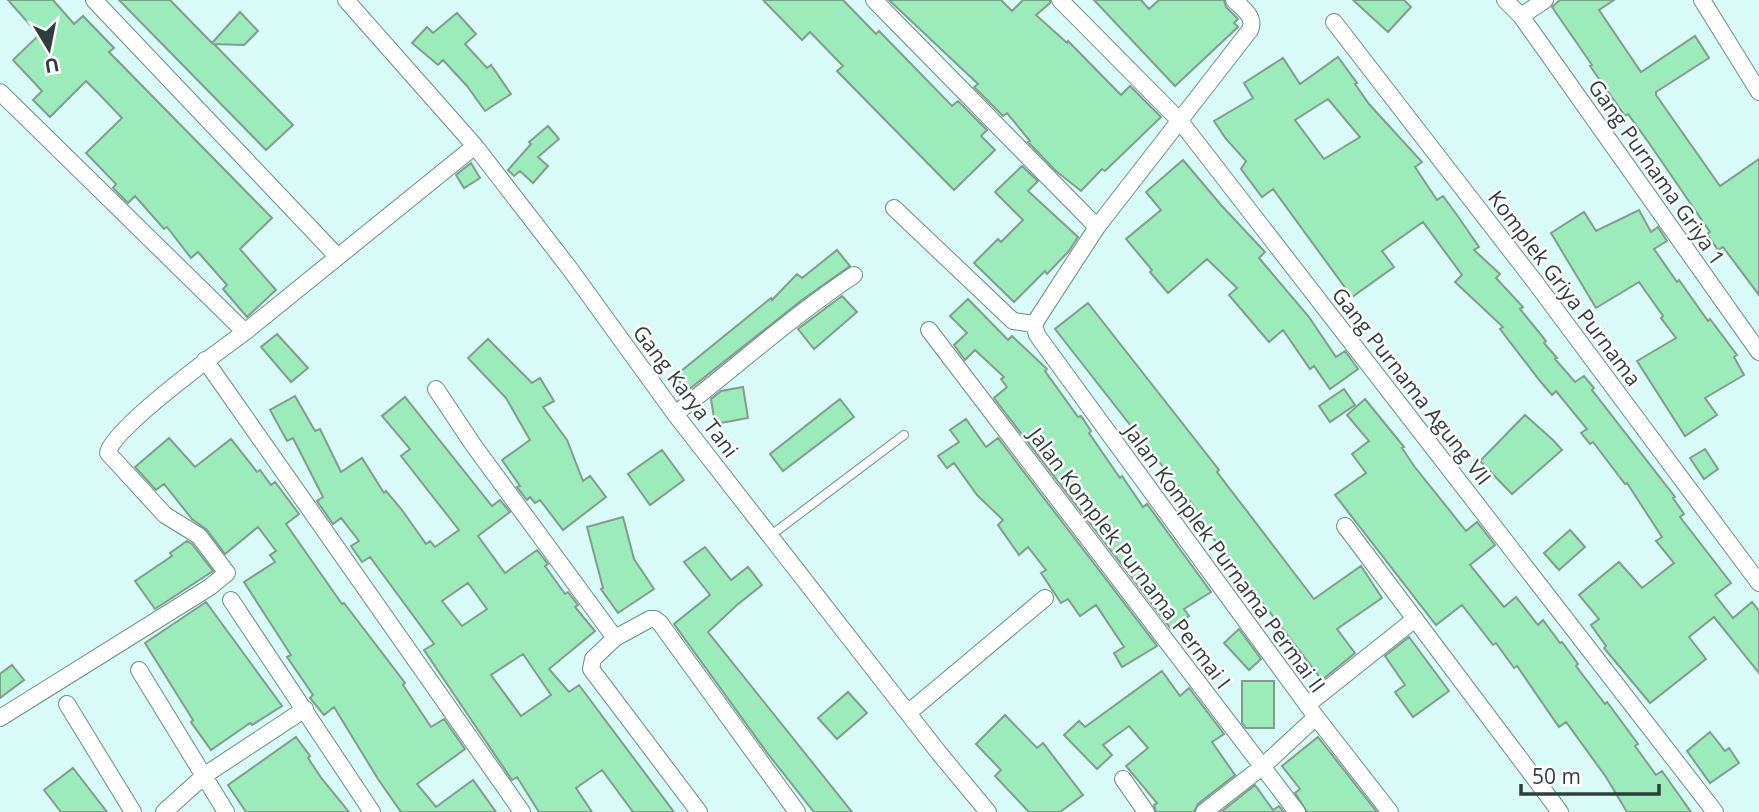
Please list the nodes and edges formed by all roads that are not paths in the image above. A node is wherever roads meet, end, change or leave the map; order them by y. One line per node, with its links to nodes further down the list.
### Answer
1 (94, 0): 17 (street)
2 (346, 0): 14 (street, Gang Karya Tani)
3 (874, 0): 16 (street)
4 (1060, 0): 13 (street, Gang Purnama Agung VII)
5 (1234, 0): 13 (street)
6 (1505, 0): 9 (street, Gang Purnama Griya 1)
7 (1545, 0): 9 (street)
8 (1702, 0): 12 (street)
9 (1521, 16): 22 (street, Gang Purnama Griya 1)
10 (1334, 22): 29 (street, Komplek Griya Purnama)
11 (0, 92): 21 (street)
12 (1759, 92)
13 (1180, 121): 16 (street); 56 (street, Gang Purnama Agung VII)
14 (475, 146): 17 (street); 25 (street, Gang Karya Tani)
15 (894, 208): 19 (street)
16 (1097, 227): 19 (street)
17 (337, 256): 21 (street)
18 (854, 275): 25 (street)
19 (1034, 324): 37 (street, Jalan Komplek Purnama Permai II)
20 (929, 330): 40 (street, Jalan Komplek Purnama Permai I)
21 (245, 332): 23 (street)
22 (1759, 352)
23 (205, 360): 38 (street); 47 (street)
24 (436, 389): 33 (street)
25 (675, 414): 28 (street, Gang Karya Tani)
26 (904, 435): 28 (lane)
27 (1345, 526): 32 (street)
28 (770, 536): 39 (street, Gang Karya Tani)
29 (1759, 583)
30 (1045, 598): 39 (street)
31 (232, 600): 36 (street)
32 (1415, 619): 37 (street); 55 (street)
33 (615, 638): 48 (street); 49 (street)
34 (139, 670): 41 (street)
35 (67, 704): 43 (street)
36 (305, 709): 41 (street); 46 (street)
37 (1311, 711): 40 (street); 54 (street, Jalan Komplek Purnama Permai II)
38 (2, 713)
39 (908, 713): 50 (street, Gang Karya Tani)
40 (1262, 767): 52 (street); 53 (street, Jalan Komplek Purnama Permai I)
41 (205, 775): 44 (street); 45 (street)
42 (1123, 779): 51 (street)
43 (133, 812)
44 (164, 812)
45 (226, 812)
46 (372, 812)
47 (522, 812)
48 (699, 812)
49 (797, 812)
50 (988, 812)
51 (1146, 812)
52 (1204, 812)
53 (1297, 812)
54 (1391, 812)
55 (1560, 812)
56 (1715, 812)

